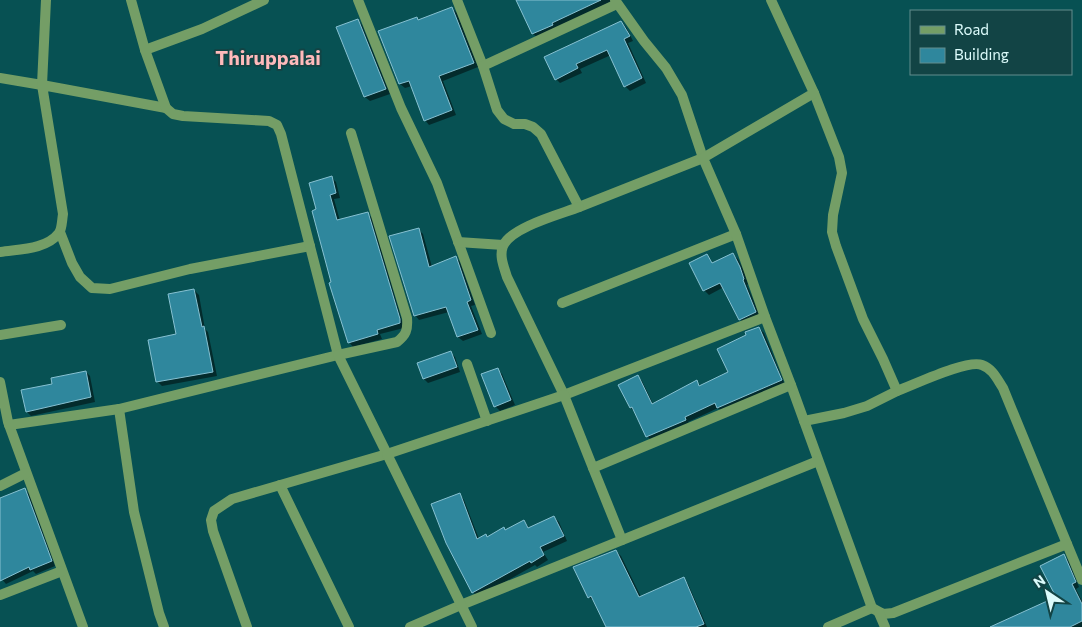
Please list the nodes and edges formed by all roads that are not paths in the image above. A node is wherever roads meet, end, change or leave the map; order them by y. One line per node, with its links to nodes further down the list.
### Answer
1 (46, 0): 11 (street)
2 (132, 0): 8 (street)
3 (264, 0): 8 (street)
4 (358, 0): 19 (street)
5 (457, 0): 9 (street)
6 (771, 0): 12 (street)
7 (616, 2): 9 (street); 15 (street)
8 (145, 50): 13 (street)
9 (483, 66): 16 (street)
10 (0, 78): 11 (street)
11 (42, 86): 13 (street); 17 (street)
12 (814, 93): 15 (street); 32 (street)
13 (166, 108): 21 (street)
14 (351, 133): 28 (street)
15 (703, 158): 16 (street); 18 (street)
16 (579, 207): 20 (street)
17 (60, 232): 21 (street); 22 (street)
18 (736, 234): 23 (street); 24 (street)
19 (458, 242): 20 (street); 26 (street)
20 (504, 245): 33 (street)
21 (310, 246): 28 (street)
22 (0, 252)
23 (562, 303)
24 (765, 317): 31 (street); 33 (street)
25 (61, 325): 27 (street)
26 (491, 333)
27 (0, 335)
28 (338, 355): 34 (street); 38 (street)
29 (467, 364): 35 (street)
30 (0, 382): 37 (street)
31 (791, 386): 36 (street); 40 (street)
32 (897, 391): 36 (street); 45 (street)
33 (564, 395): 35 (street); 40 (street)
34 (119, 409): 37 (street); 52 (street)
35 (486, 421): 38 (street)
36 (804, 421): 39 (street)
37 (9, 425): 41 (street)
38 (387, 454): 42 (street); 49 (street)
39 (818, 461): 44 (street); 50 (street)
40 (593, 468): 44 (street)
41 (26, 473): 43 (street); 46 (street)
42 (280, 485): 53 (street); 54 (street)
43 (0, 486)
44 (622, 540): 49 (street)
45 (1068, 544): 47 (street); 50 (street)
46 (62, 571): 48 (street); 51 (street)
47 (1082, 580)
48 (0, 595)
49 (461, 605): 55 (street); 56 (street)
50 (876, 611): 57 (street); 58 (street)
51 (83, 627)
52 (164, 627)
53 (247, 627)
54 (349, 627)
55 (410, 627)
56 (472, 627)
57 (828, 627)
58 (885, 627)

